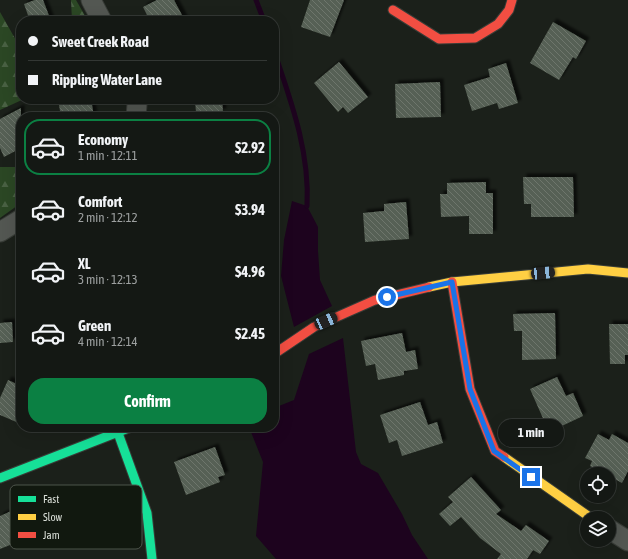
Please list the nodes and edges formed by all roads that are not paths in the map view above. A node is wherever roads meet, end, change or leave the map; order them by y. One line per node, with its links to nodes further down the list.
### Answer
1 (91, 0): 4 (street)
2 (512, 0): 3 (street)
3 (393, 10)
4 (99, 16)
5 (16, 223): 6 (street)
6 (0, 232)
7 (628, 273): 8 (street)
8 (452, 282): 9 (street); 14 (street)
9 (279, 351)
10 (118, 433): 11 (street); 12 (street)
11 (0, 478)
12 (137, 485)
13 (142, 499): 17 (street)
14 (581, 511)
15 (616, 533): 16 (street)
16 (628, 541)
17 (152, 559)

